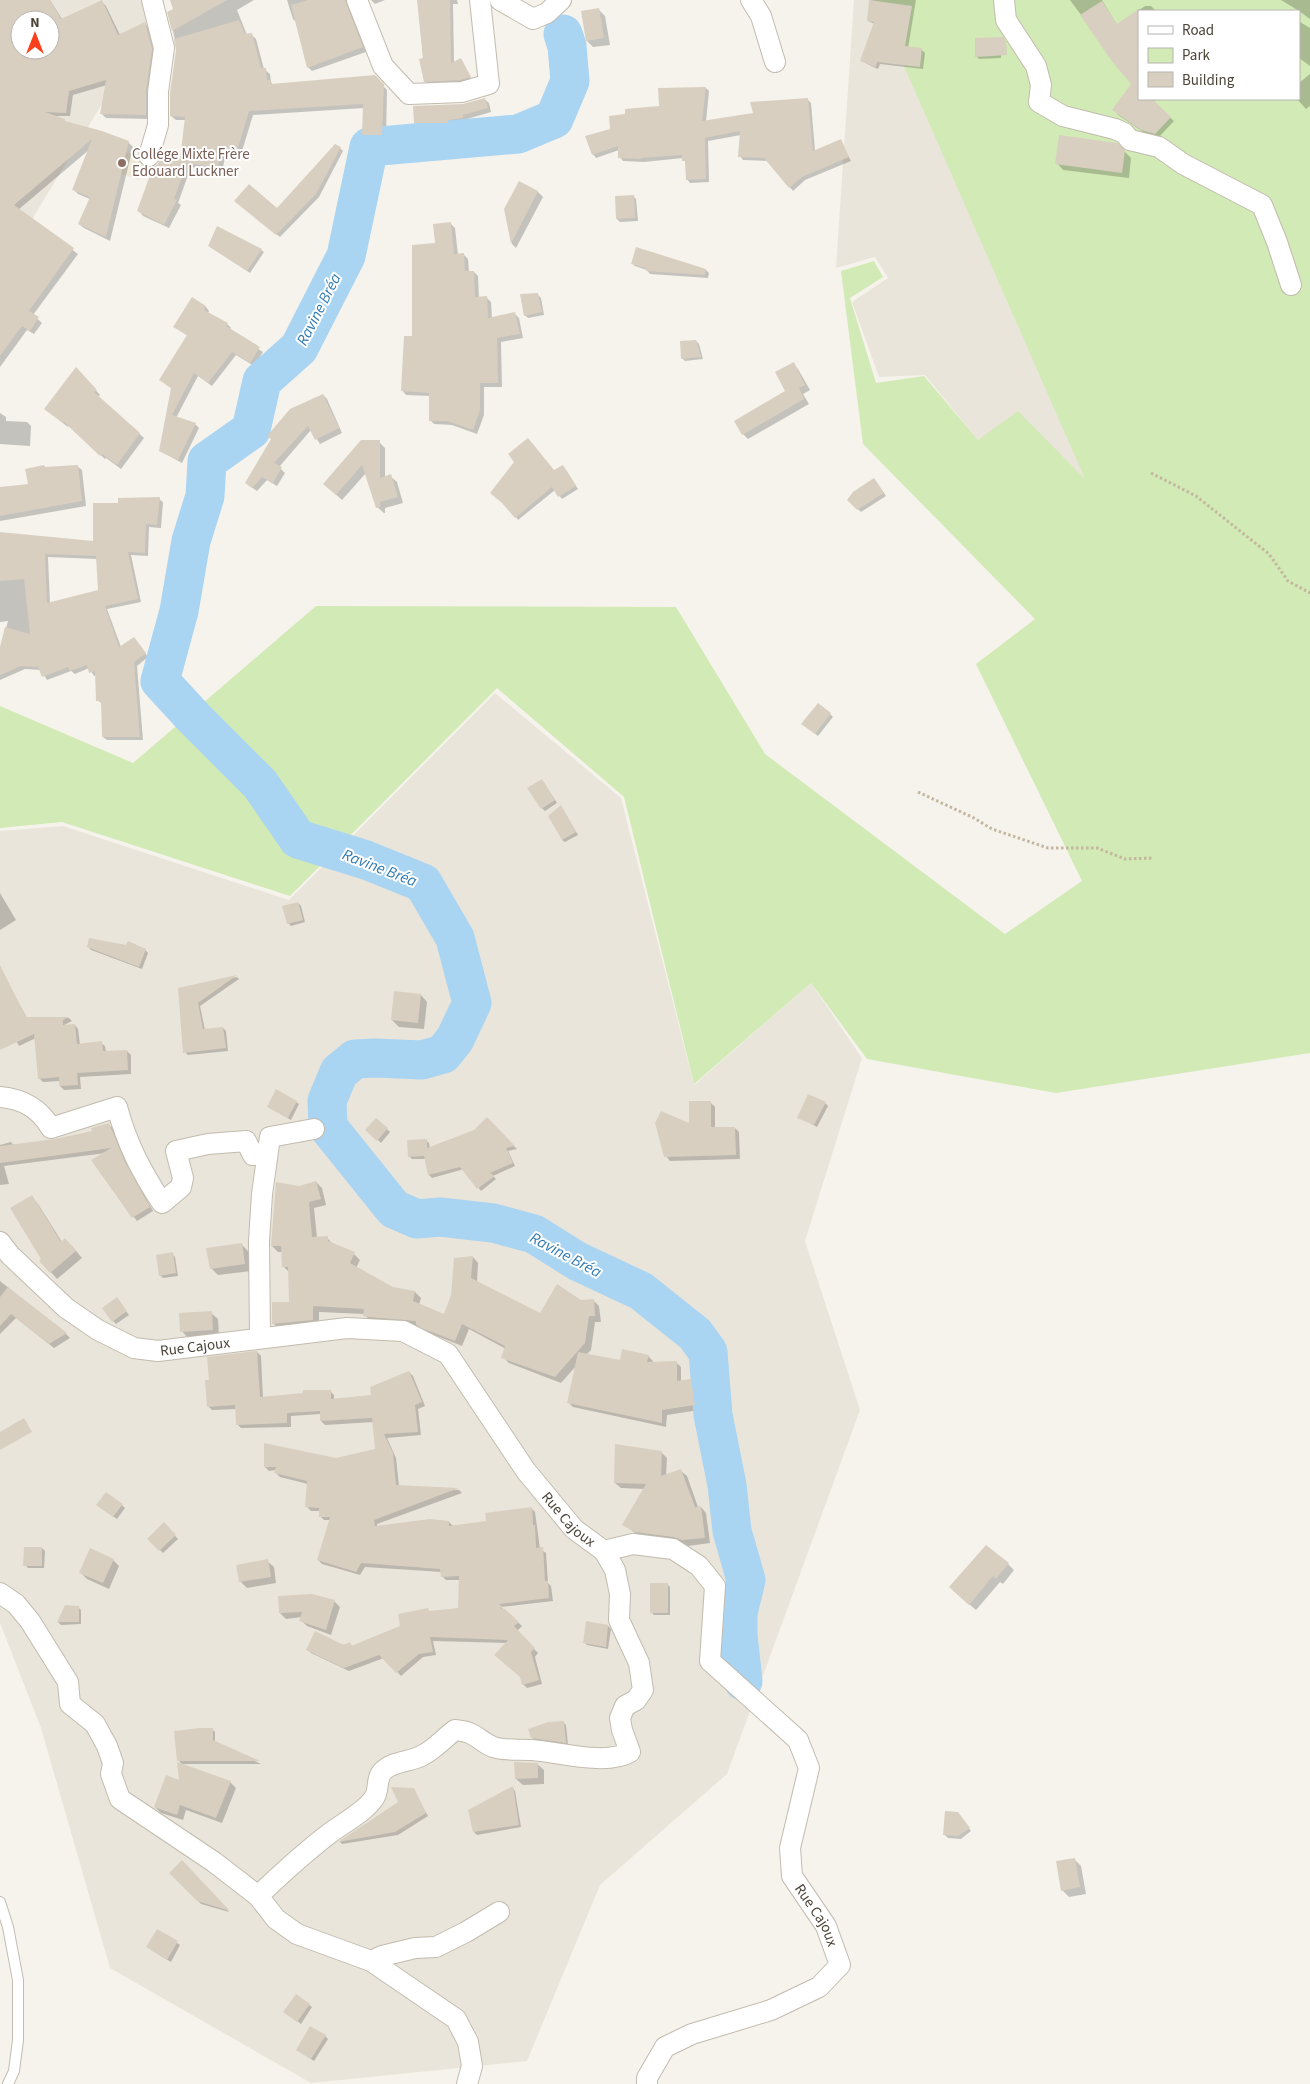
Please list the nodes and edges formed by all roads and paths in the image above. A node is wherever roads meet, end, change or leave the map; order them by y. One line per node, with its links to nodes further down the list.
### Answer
1 (152, 0): 9 (street)
2 (357, 0): 3 (street)
3 (480, 0)
4 (500, 0): 5 (street)
5 (561, 0)
6 (750, 0): 8 (street)
7 (1004, 0): 10 (street)
8 (775, 62)
9 (149, 156)
10 (1291, 285)
11 (1151, 473): 12 (path)
12 (1310, 593)
13 (918, 792): 14 (path)
14 (1153, 858)
15 (0, 1097): 17 (street)
16 (314, 1129): 17 (street)
17 (268, 1148): 19 (street)
18 (0, 1242): 19 (street, Rue Cajoux)
19 (260, 1337): 20 (street, Rue Cajoux)
20 (604, 1551): 22 (street); 28 (street, Rue Cajoux)
21 (0, 1592): 22 (street)
22 (258, 1896): 25 (street)
23 (0, 1902): 26 (lane)
24 (499, 1912): 25 (street)
25 (371, 1961): 27 (street)
26 (8, 2084)
27 (467, 2084)
28 (647, 2084)

